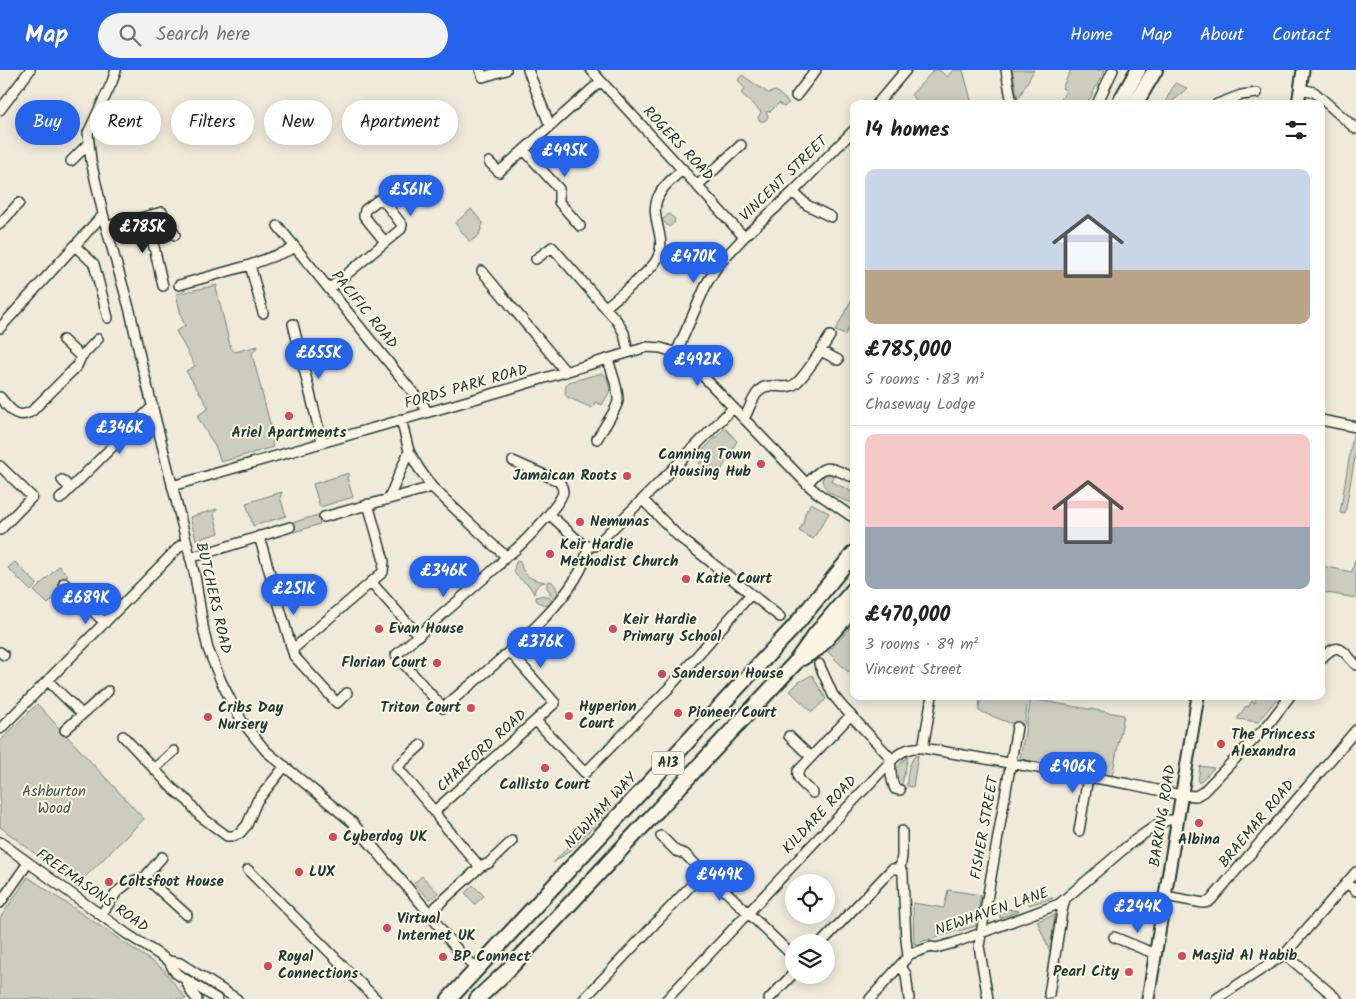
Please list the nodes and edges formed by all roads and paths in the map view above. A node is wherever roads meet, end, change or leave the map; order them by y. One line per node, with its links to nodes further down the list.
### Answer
1 (30, 70): 31 (street)
2 (116, 70): 35 (street, BUTCHERS ROAD)
3 (480, 70): 4 (street)
4 (506, 70)
5 (528, 70): 32 (street)
6 (591, 70): 16 (street, ROGERS ROAD)
7 (816, 70): 19 (street)
8 (906, 70): 20 (street)
9 (1006, 70): 21 (street)
10 (1113, 70): 22 (street)
11 (1128, 70): 23 (highway)
12 (1138, 70): 24 (highway)
13 (1146, 70): 25 (highway)
14 (1155, 70): 26 (highway)
15 (1303, 70): 17 (main road)
16 (601, 81): 32 (street); 40 (street, ROGERS ROAD)
17 (1301, 89): 28 (main road); 29 (street)
18 (1257, 93): 27 (street)
19 (796, 96)
20 (880, 100)
21 (1011, 100)
22 (1099, 100)
23 (1112, 100)
24 (1121, 100)
25 (1131, 100)
26 (1137, 100)
27 (1228, 100)
28 (1299, 100)
29 (1323, 100)
30 (1325, 102): 33 (street)
31 (0, 110)
32 (550, 126): 37 (street)
33 (1356, 129)
34 (850, 134): 42 (street, VINCENT STREET)
35 (88, 144): 38 (street, BUTCHERS ROAD); 44 (street, BUTCHERS ROAD)
36 (741, 145): 41 (street)
37 (524, 150): 39 (street); 49 (street)
38 (72, 161)
39 (489, 162)
40 (683, 169): 41 (street, ROGERS ROAD); 62 (street)
41 (698, 185): 52 (street, ROGERS ROAD)
42 (793, 192): 45 (street); 52 (street, VINCENT STREET)
43 (19, 203): 46 (street)
44 (104, 217): 50 (street, BUTCHERS ROAD); 54 (street)
45 (830, 217)
46 (0, 224)
47 (118, 224): 50 (street)
48 (278, 226): 55 (street, PACIFIC ROAD)
49 (580, 226)
50 (106, 227): 78 (street, BUTCHERS ROAD)
51 (175, 235): 60 (street)
52 (744, 237): 72 (street, VINCENT STREET)
53 (385, 242): 53 (street); 61 (street)
54 (75, 246): 64 (street); 66 (street)
55 (295, 247): 57 (street); 61 (street, PACIFIC ROAD)
56 (536, 259): 62 (street)
57 (250, 265): 59 (street); 63 (street)
58 (482, 271): 76 (street)
59 (179, 285)
60 (164, 286)
61 (329, 289): 80 (street, PACIFIC ROAD)
62 (606, 307): 71 (street)
63 (263, 313)
64 (108, 318)
65 (292, 324): 86 (street)
66 (0, 328)
67 (830, 336): 70 (street)
68 (98, 339): 73 (street)
69 (62, 340): 73 (street)
70 (821, 351): 75 (street); 82 (street)
71 (628, 352): 72 (street, FORDS PARK ROAD); 74 (street, FORDS PARK ROAD)
72 (676, 353): 79 (street, FORDS PARK ROAD)
73 (81, 357): 77 (street)
74 (608, 359): 76 (street, FORDS PARK ROAD); 85 (street)
75 (838, 360)
76 (566, 372): 80 (street, FORDS PARK ROAD)
77 (0, 397)
78 (153, 406): 93 (street, BUTCHERS ROAD); 95 (street)
79 (733, 408): 82 (street, FORDS PARK ROAD); 98 (street)
80 (427, 412): 81 (street, FORDS PARK ROAD)
81 (402, 419): 86 (street, FORDS PARK ROAD); 87 (street)
82 (744, 419): 92 (street, FORDS PARK ROAD)
83 (1325, 421): 84 (street)
84 (1356, 427)
85 (597, 438)
86 (322, 442): 93 (street, FORDS PARK ROAD)
87 (409, 451): 94 (street); 96 (street)
88 (513, 461): 100 (street)
89 (0, 466): 104 (street)
90 (850, 476): 92 (street)
91 (62, 480): 95 (street)
92 (807, 484): 101 (street, FORDS PARK ROAD)
93 (172, 486): 106 (street, BUTCHERS ROAD)
94 (432, 487): 96 (street); 108 (street)
95 (70, 488): 97 (street)
96 (389, 498): 99 (street)
97 (60, 499)
98 (643, 500): 107 (street); 113 (street)
99 (368, 504): 102 (street); 112 (street)
100 (550, 514): 107 (street); 108 (street)
101 (850, 516)
102 (324, 517)
103 (290, 527): 105 (street)
104 (0, 530)
105 (259, 536): 109 (street); 119 (street)
106 (187, 543): 109 (street, BUTCHERS ROAD); 117 (street)
107 (588, 546): 120 (street)
108 (506, 556): 118 (street)
109 (190, 558): 146 (street, BUTCHERS ROAD)
110 (850, 558): 185 (highway, NEWHAM WAY / A13)
111 (64, 583): 117 (street)
112 (372, 583): 118 (street); 119 (street)
113 (750, 594): 116 (street); 133 (street)
114 (850, 594): 122 (highway, A13)
115 (850, 612): 122 (highway, A13)
116 (780, 617)
117 (105, 623): 125 (street)
118 (419, 636): 120 (street)
119 (292, 650): 127 (street)
120 (509, 651): 133 (street, CHARFORD ROAD)
121 (1325, 654): 124 (street)
122 (795, 663): 186 (highway, A13)
123 (819, 664): 132 (street)
124 (1356, 665)
125 (48, 681): 131 (street); 135 (street)
126 (108, 691): 131 (street)
127 (347, 693)
128 (931, 700): 141 (street)
129 (1197, 700): 151 (main road, BARKING ROAD)
130 (1287, 700): 151 (street)
131 (82, 714): 136 (street)
132 (851, 715): 143 (street); 144 (street)
133 (536, 721): 152 (street, CHARFORD ROAD)
134 (1017, 728): 145 (street, FISHER STREET)
135 (0, 729)
136 (66, 730)
137 (1356, 730): 169 (street, BRAEMAR ROAD)
138 (123, 736): 147 (street)
139 (789, 736): 143 (street)
140 (421, 745): 152 (street)
141 (923, 748): 144 (street, KILDARE ROAD); 145 (street)
142 (174, 751): 147 (street)
143 (812, 757): 150 (street)
144 (891, 761): 149 (street); 173 (street, KILDARE ROAD)
145 (1010, 764): 148 (street); 176 (street, FISHER STREET)
146 (285, 766): 147 (street); 172 (street, BUTCHERS ROAD)
147 (154, 769)
148 (1088, 777): 151 (street); 155 (street)
149 (900, 790)
150 (813, 793)
151 (1181, 795): 153 (main road, BARKING ROAD)
152 (435, 812): 161 (street, CHARFORD ROAD)
153 (1177, 820): 169 (main road, BARKING ROAD); 170 (street, NEWHAVEN LANE)
154 (902, 831): 162 (street)
155 (1079, 831)
156 (661, 836): 165 (street)
157 (512, 841): 161 (street)
158 (0, 842): 160 (street, FREEMASONS ROAD)
159 (162, 857): 166 (street)
160 (28, 863): 171 (street); 174 (street, FREEMASONS ROAD)
161 (480, 866): 172 (street)
162 (900, 869): 177 (street); 182 (street)
163 (248, 870): 194 (street)
164 (1356, 872): 167 (street)
165 (705, 874): 173 (street); 198 (street)
166 (145, 877): 174 (street); 175 (street)
167 (1347, 883): 168 (street); 181 (street)
168 (1356, 891)
169 (1165, 896): 180 (main road, BARKING ROAD)
170 (1065, 899): 176 (street, NEWHAVEN LANE); 190 (street)
171 (0, 903)
172 (429, 913): 185 (street, BUTCHERS ROAD)
173 (748, 913): 179 (street); 199 (street, KILDARE ROAD)
174 (101, 915): 183 (street, FREEMASONS ROAD)
175 (187, 915)
176 (981, 933): 182 (street, NEWHAVEN LANE); 203 (street, FISHER STREET)
177 (830, 934)
178 (1114, 936): 180 (street)
179 (785, 948)
180 (1156, 952): 204 (main road, BARKING ROAD)
181 (1285, 954): 205 (street); 206 (street)
182 (908, 956): 184 (street)
183 (169, 961): 187 (street, FREEMASONS ROAD); 188 (street, FREEMASONS ROAD)
184 (900, 966): 201 (street); 202 (street)
185 (477, 968): 195 (highway, NEWHAM WAY / A13)
186 (505, 973): 196 (highway, A13); 197 (highway)
187 (186, 981): 191 (street, FREEMASONS ROAD); 192 (street, FREEMASONS ROAD)
188 (208, 981): 191 (street, FREEMASONS ROAD); 193 (street, FREEMASONS ROAD)
189 (785, 982): 200 (street)
190 (1049, 994)
191 (215, 998)
192 (196, 999)
193 (237, 999)
194 (376, 999)
195 (449, 999)
196 (477, 999)
197 (489, 999)
198 (584, 999)
199 (667, 999)
200 (769, 999)
201 (870, 999)
202 (909, 999)
203 (988, 999)
204 (1148, 999)
205 (1216, 999)
206 (1337, 999)

